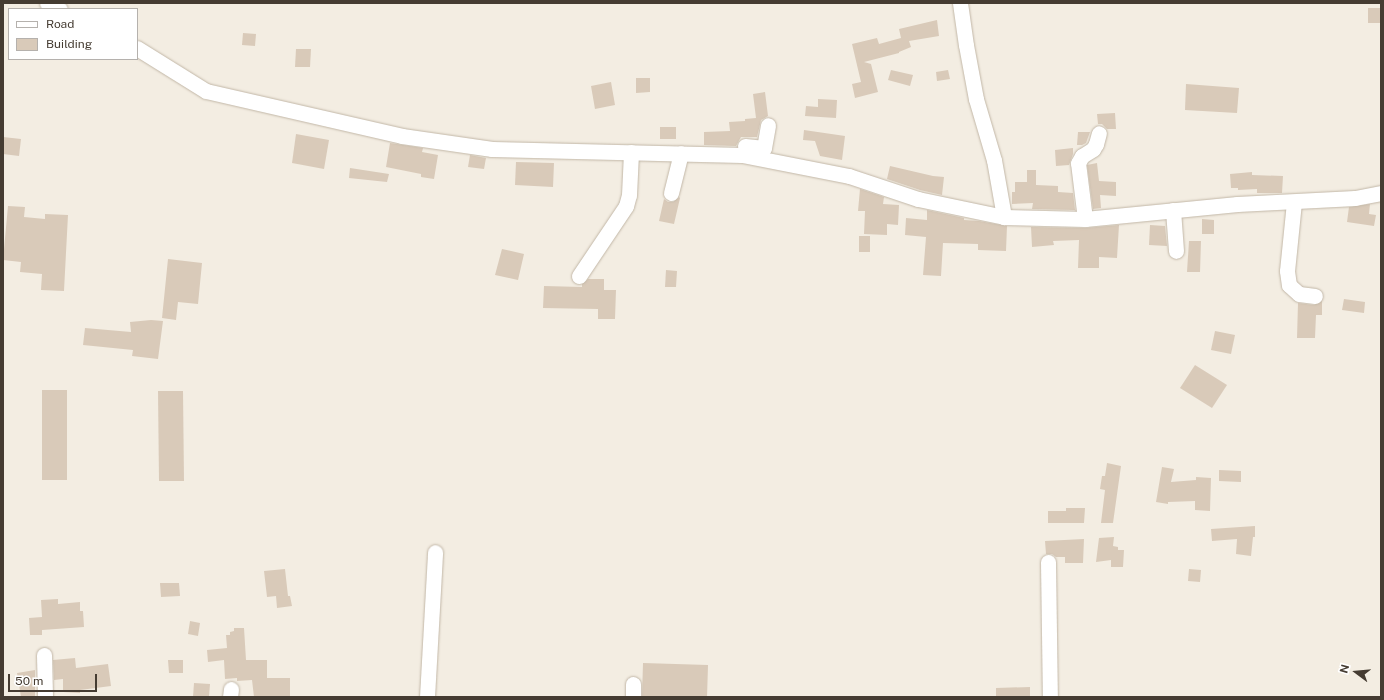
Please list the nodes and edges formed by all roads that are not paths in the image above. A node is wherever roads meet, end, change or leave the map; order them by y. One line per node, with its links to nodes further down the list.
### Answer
1 (47, 3): 3 (street)
2 (960, 3): 14 (street)
3 (58, 8)
4 (138, 49): 7 (street)
5 (768, 124): 9 (street)
6 (1099, 133): 15 (street)
7 (631, 152): 8 (street); 17 (street)
8 (681, 153): 9 (street); 10 (street)
9 (742, 154): 14 (street)
10 (671, 193)
11 (1381, 193): 12 (street)
12 (1294, 202): 13 (street); 18 (street)
13 (1173, 210): 15 (street); 16 (street)
14 (1004, 217): 15 (street)
15 (1085, 218)
16 (1176, 251)
17 (579, 276)
18 (1315, 296)
19 (435, 552): 23 (street)
20 (1048, 562): 24 (street)
21 (44, 655): 22 (street)
22 (45, 697)
23 (427, 697)
24 (1050, 697)

